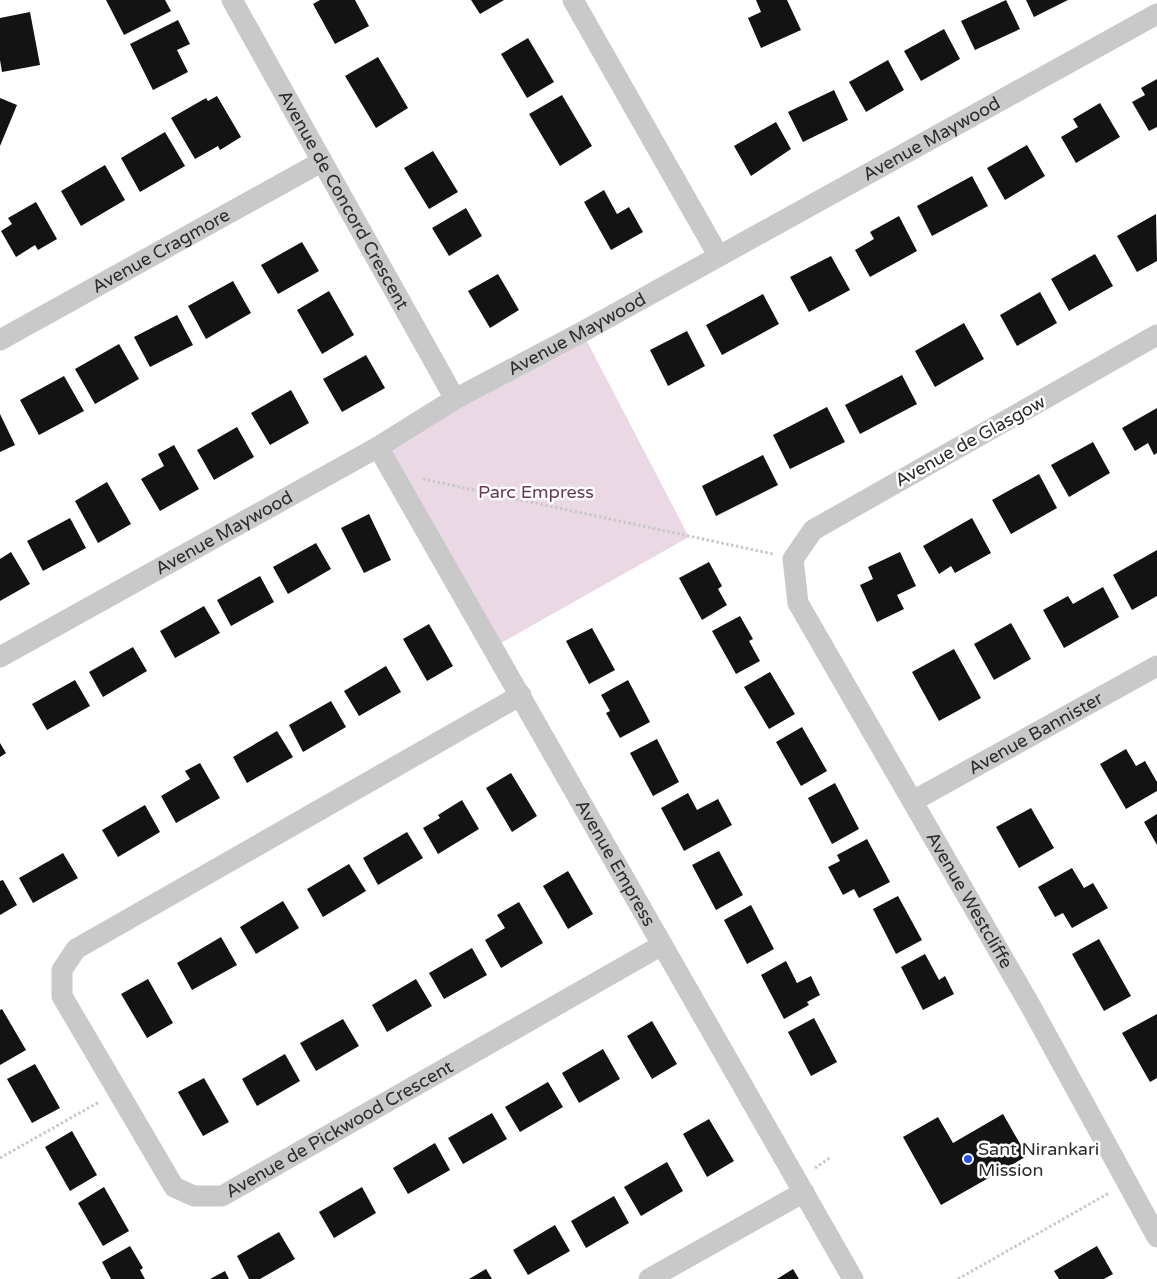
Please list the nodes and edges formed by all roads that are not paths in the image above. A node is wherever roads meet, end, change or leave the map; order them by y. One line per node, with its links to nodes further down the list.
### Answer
1 (232, 0): 4 (street, Avenue de Concord Crescent)
2 (573, 0): 5 (street)
3 (1157, 14): 5 (street, Avenue Maywood)
4 (321, 162): 7 (street, Avenue Cragmore); 8 (street, Avenue de Concord Crescent)
5 (718, 255): 8 (street, Avenue Maywood)
6 (1157, 335): 10 (street, Avenue de Glasgow)
7 (0, 340)
8 (455, 399): 9 (street, Avenue Maywood)
9 (378, 447): 11 (street, Avenue Maywood); 13 (street, Avenue Empress)
10 (784, 557): 14 (street, Avenue Westcliffe)
11 (0, 657)
12 (1157, 666): 14 (street, Avenue Bannister)
13 (521, 694): 15 (street, Avenue Empress); 15 (street, Avenue de Pickwood Crescent)
14 (914, 801): 17 (street, Avenue Westcliffe)
15 (662, 945): 16 (street, Avenue Empress)
16 (804, 1192): 18 (street); 19 (street, Avenue Empress)
17 (1157, 1237)
18 (649, 1279)
19 (853, 1279)

